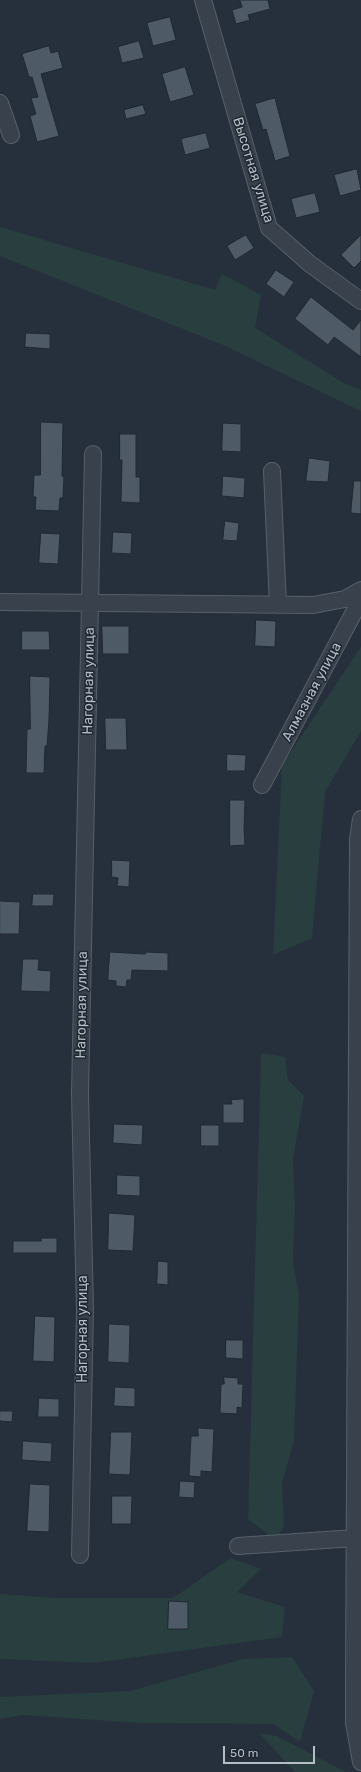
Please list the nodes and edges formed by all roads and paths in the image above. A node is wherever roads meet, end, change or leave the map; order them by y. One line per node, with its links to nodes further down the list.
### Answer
1 (203, 0): 4 (street, Высотная улица)
2 (0, 103): 3 (street)
3 (10, 135)
4 (361, 301)
5 (93, 454): 10 (street, Нагорная улица)
6 (272, 471): 11 (street)
7 (361, 590): 11 (street)
8 (361, 599): 12 (street, Алмазная улица)
9 (0, 602): 10 (street)
10 (90, 603): 11 (street); 17 (street, Нагорная улица)
11 (278, 605)
12 (262, 785)
13 (361, 819): 14 (street)
14 (358, 1313): 15 (street)
15 (354, 1538): 16 (street); 18 (street)
16 (238, 1546)
17 (80, 1556)
18 (361, 1762)

